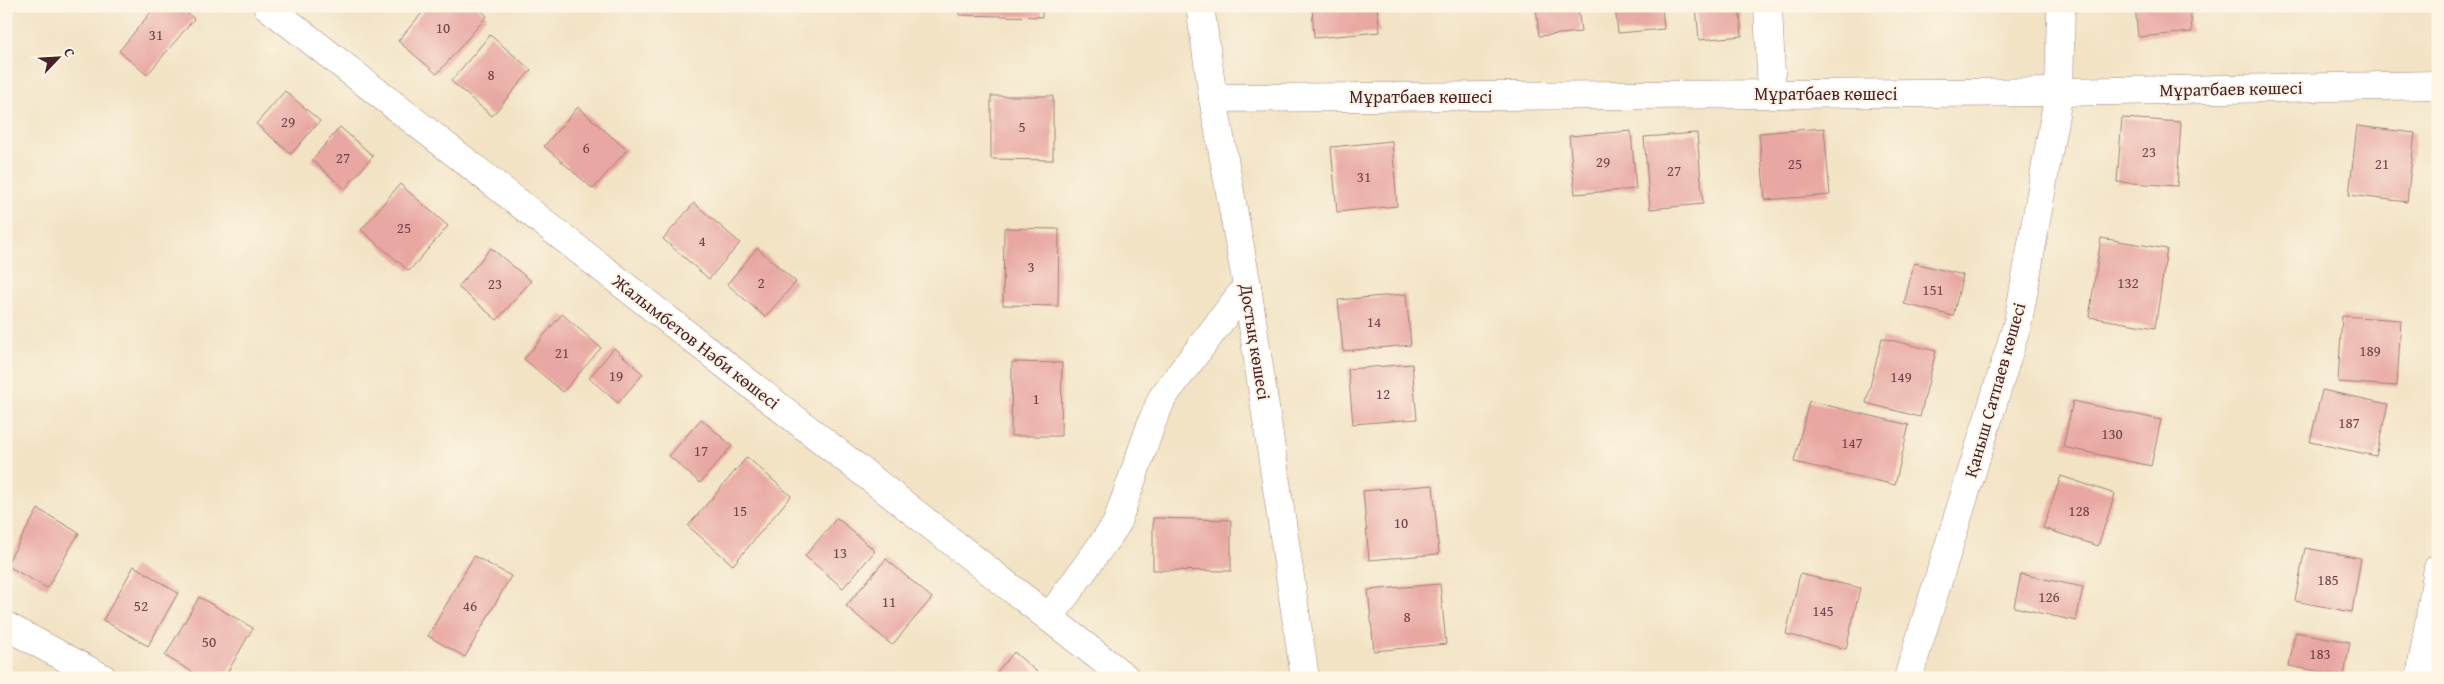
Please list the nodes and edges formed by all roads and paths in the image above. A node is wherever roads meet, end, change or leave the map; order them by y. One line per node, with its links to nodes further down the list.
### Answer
1 (267, 6): 11 (street, Жалымбетов Нәби көшесі)
2 (1200, 6): 8 (street, Достық көшесі)
3 (1768, 6): 7 (street)
4 (2061, 6): 6 (street, Қаныш Сатпаев көшесі)
5 (2438, 85): 6 (street, Мұратбаев көшесі)
6 (2059, 92): 7 (street, Мұратбаев көшесі); 16 (street, Қаныш Сатпаев көшесі)
7 (1772, 95): 8 (street, Мұратбаев көшесі)
8 (1214, 98): 9 (street, Достық көшесі)
9 (1247, 286): 11 (street); 15 (street, Достық көшесі)
10 (2438, 568): 17 (street)
11 (1049, 618): 14 (street, Жалымбетов Нәби көшесі)
12 (6, 626): 13 (street)
13 (103, 678)
14 (1126, 678)
15 (1305, 678)
16 (1908, 678)
17 (2420, 678)

